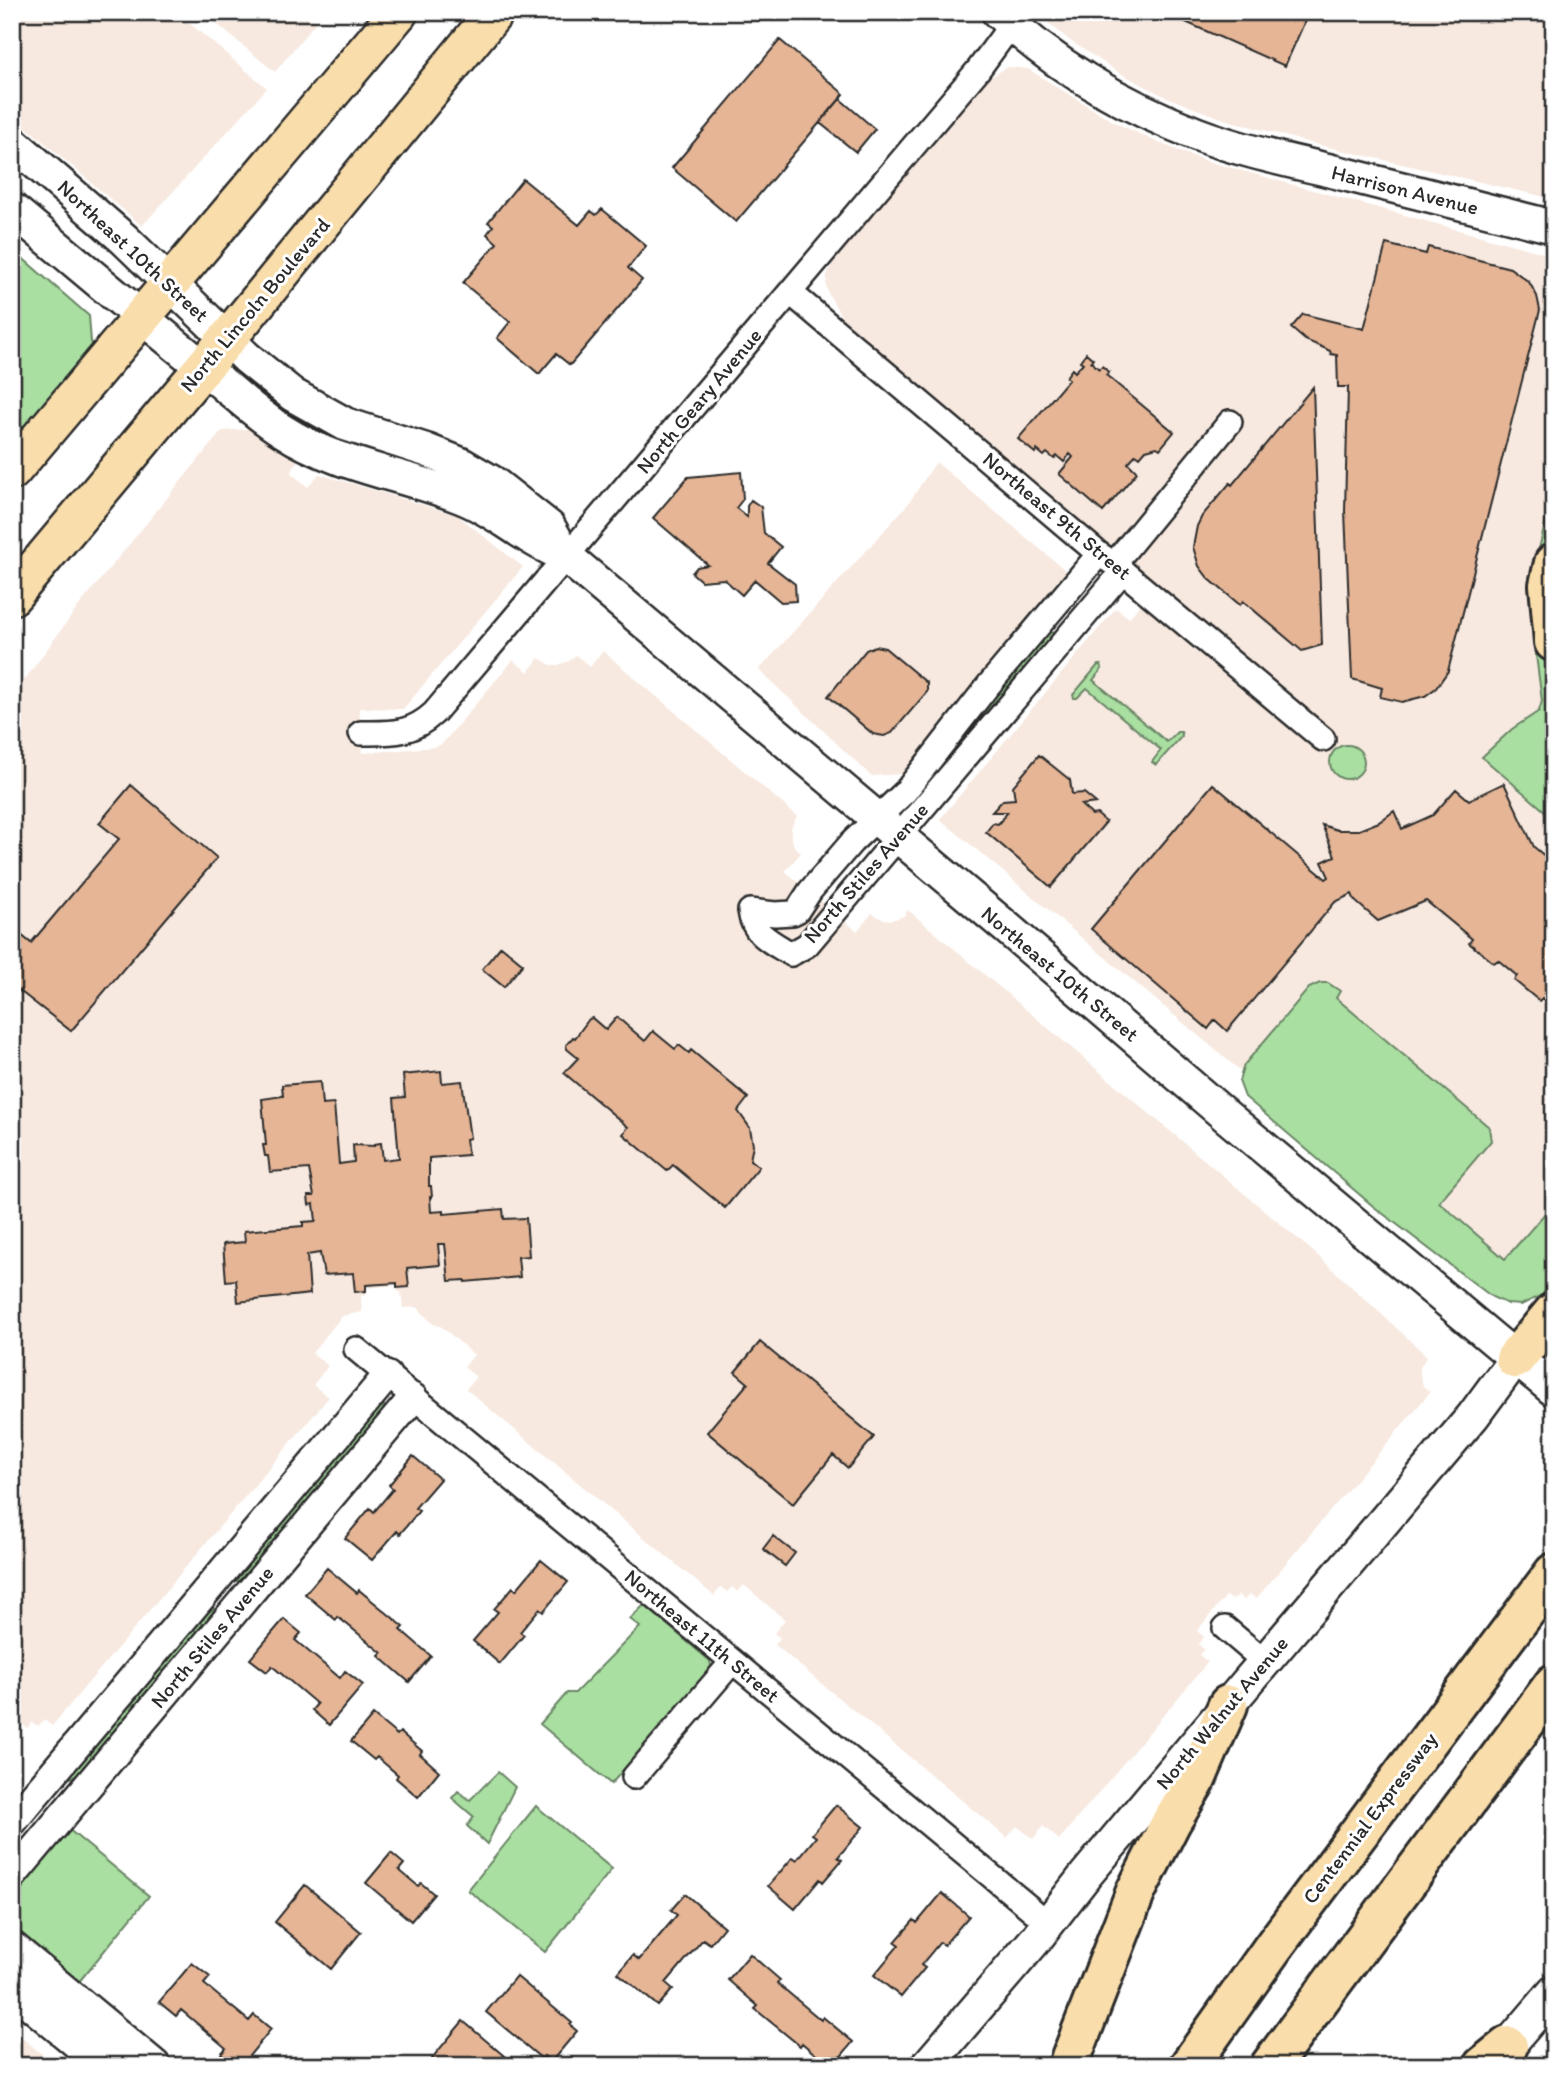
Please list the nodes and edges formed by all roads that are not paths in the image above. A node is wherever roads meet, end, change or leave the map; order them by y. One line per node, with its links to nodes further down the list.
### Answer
1 (399, 12): 7 (main road)
2 (495, 12): 10 (main road, North Lincoln Boulevard)
3 (999, 16): 6 (main road, Harrison Avenue); 8 (street, North Geary Avenue)
4 (12, 142): 7 (main road, Northeast 10th Street)
5 (12, 209): 9 (main road, Northeast 10th Street)
6 (1554, 227)
7 (170, 284): 9 (main road); 10 (main road, Northeast 10th Street)
8 (791, 293): 14 (street, North Geary Avenue); 15 (street, Northeast 9th Street)
9 (141, 318): 11 (main road, Northeast 10th Street); 13 (main road)
10 (228, 340): 11 (main road, North Lincoln Boulevard); 14 (main road, Northeast 10th Street)
11 (203, 368): 14 (main road, Northeast 10th Street); 17 (main road, North Lincoln Boulevard)
12 (1230, 422): 15 (street, North Stiles Avenue)
13 (12, 471)
14 (567, 557): 19 (street, North Geary Avenue); 21 (main road, Northeast 10th Street)
15 (1112, 563): 20 (street, Northeast 9th Street); 21 (street, North Stiles Avenue)
16 (1554, 563): 18 (highway)
17 (12, 596)
18 (1554, 642)
19 (361, 733)
20 (1323, 739)
21 (887, 828): 21 (street, North Stiles Avenue); 24 (main road, Northeast 10th Street)
22 (1554, 1312): 24 (highway)
23 (356, 1349): 25 (street, Northeast 11th Street)
24 (1515, 1359): 26 (main road, Northeast 10th Street); 33 (main road, North Walnut Avenue)
25 (387, 1376): 27 (street, Northeast 11th Street); 29 (street, North Stiles Avenue)
26 (1554, 1390)
27 (413, 1398): 30 (street, North Stiles Avenue); 32 (street, Northeast 11th Street)
28 (1554, 1573): 50 (highway, Centennial Expressway)
29 (210, 1588): 30 (street); 37 (street, North Stiles Avenue)
30 (235, 1609): 38 (street, North Stiles Avenue)
31 (1226, 1628): 33 (street)
32 (732, 1662): 36 (street); 41 (street, Northeast 11th Street)
33 (1265, 1662): 35 (main road, North Walnut Avenue)
34 (1554, 1684): 51 (highway)
35 (1228, 1705): 41 (main road, North Walnut Avenue); 49 (highway)
36 (634, 1776)
37 (48, 1778): 38 (street); 39 (street, North Stiles Avenue)
38 (75, 1800): 40 (street, North Stiles Avenue)
39 (12, 1822)
40 (12, 1876)
41 (1048, 1923): 48 (main road, North Walnut Avenue)
42 (12, 1948): 47 (main road)
43 (12, 1988): 46 (main road)
44 (1554, 1992): 45 (main road)
45 (1495, 2059)
46 (106, 2066)
47 (154, 2066)
48 (927, 2066)
49 (1068, 2066)
50 (1189, 2066)
51 (1270, 2066)

